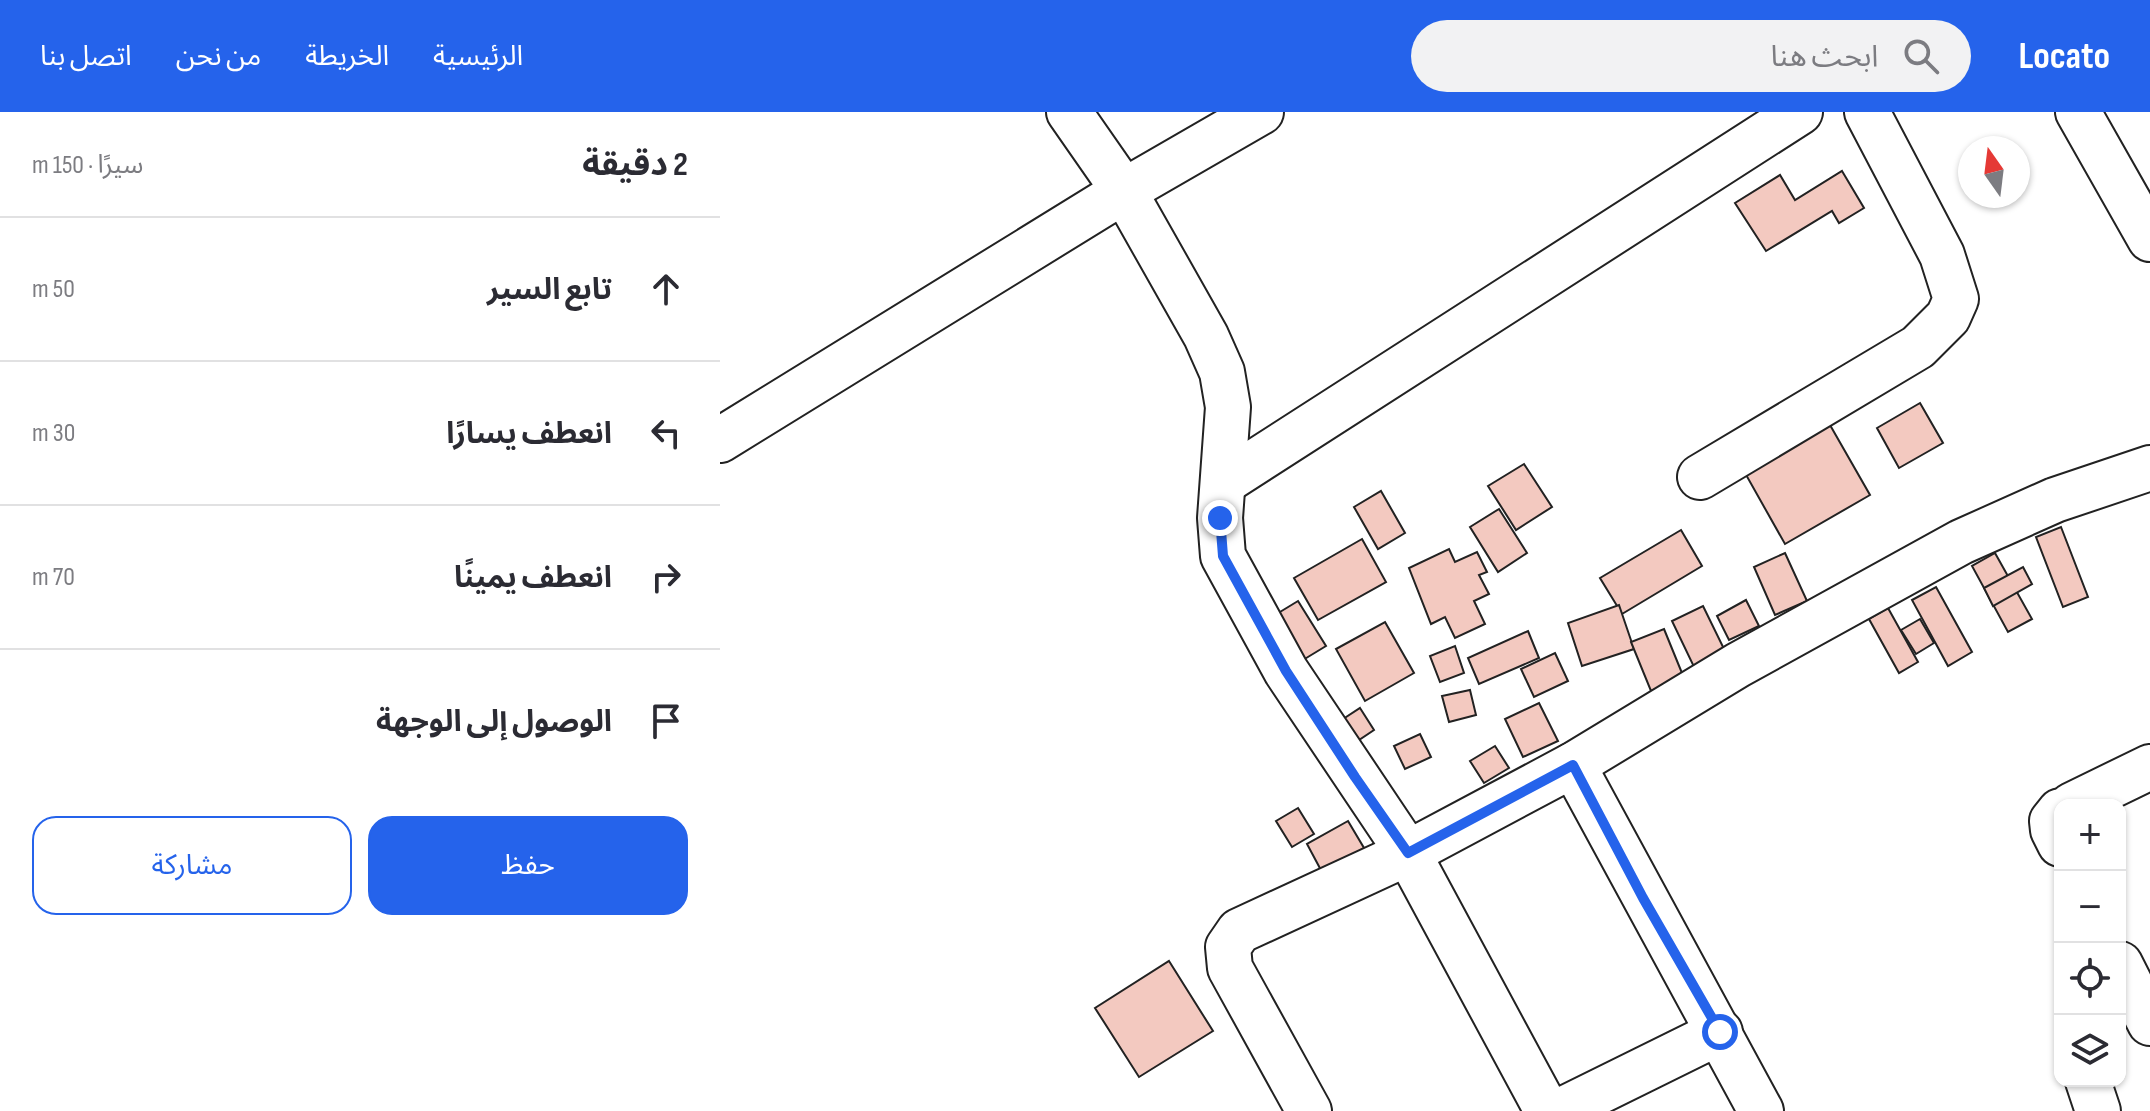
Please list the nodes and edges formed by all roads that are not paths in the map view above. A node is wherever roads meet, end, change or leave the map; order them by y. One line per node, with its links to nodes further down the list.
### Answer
1 (1069, 112): 6 (street)
2 (1261, 112): 6 (street)
3 (1800, 112): 11 (street)
4 (1867, 112): 10 (street)
5 (2078, 112): 7 (street)
6 (1124, 191): 8 (street); 11 (street)
7 (2148, 232)
8 (720, 440)
9 (2150, 468): 12 (street)
10 (1700, 477)
11 (1224, 482): 15 (street)
12 (1573, 765): 15 (street); 18 (street)
13 (2150, 767): 14 (street)
14 (2084, 799)
15 (1408, 853): 18 (street); 21 (street)
16 (2126, 976): 17 (street)
17 (2150, 1023): 19 (street)
18 (1720, 1032): 22 (street)
19 (2126, 1037)
20 (2090, 1087): 23 (street)
21 (1309, 1111)
22 (1761, 1111)
23 (2098, 1111)

